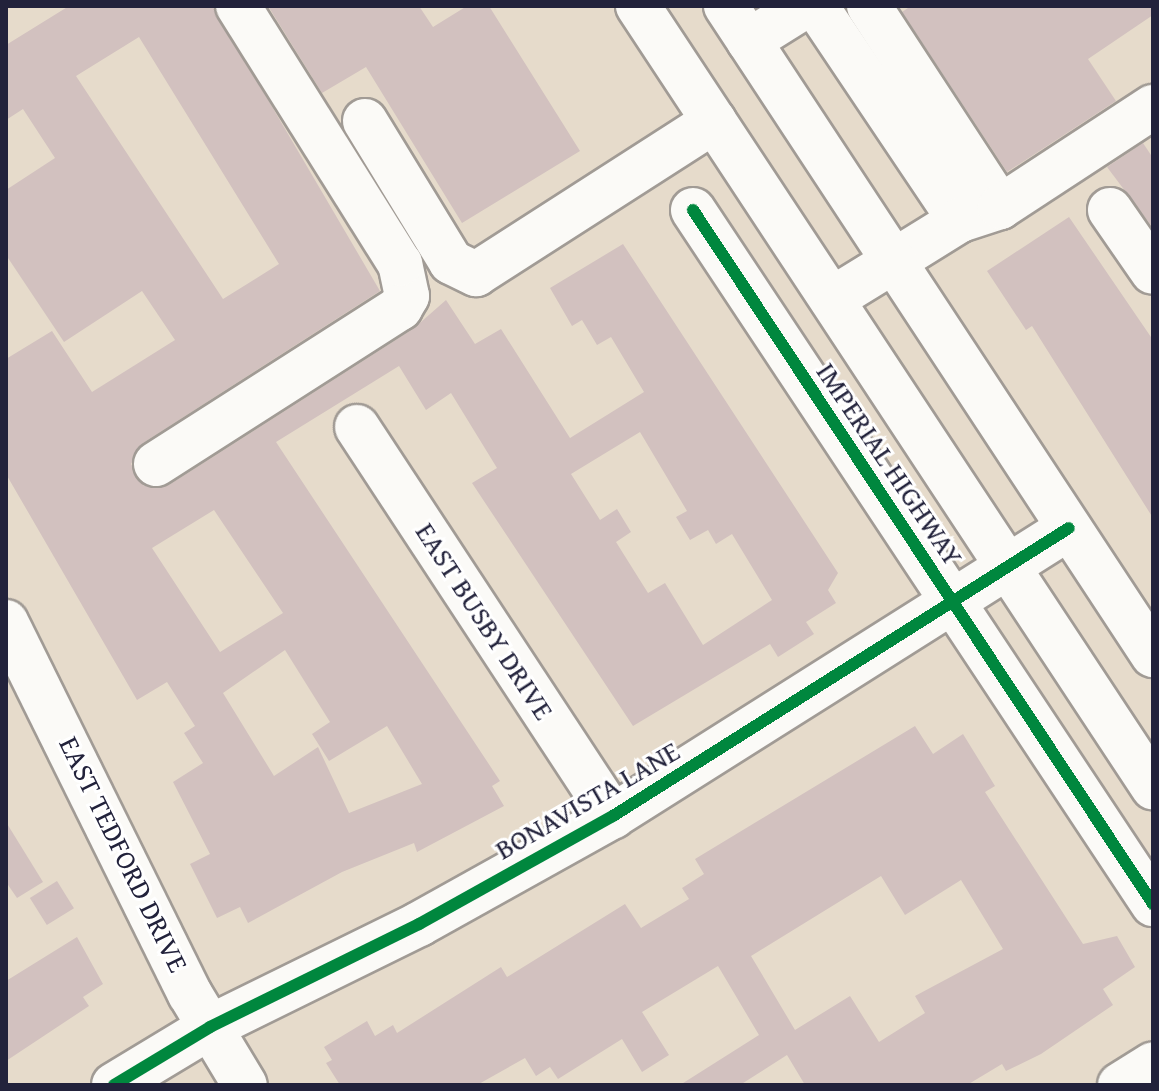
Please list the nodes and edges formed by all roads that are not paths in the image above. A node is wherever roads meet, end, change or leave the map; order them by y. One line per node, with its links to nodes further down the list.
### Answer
1 (238, 6): 17 (street)
2 (638, 6): 9 (street, IMPERIAL HIGHWAY)
3 (805, 6): 6 (street)
4 (816, 6): 12 (street)
5 (869, 6): 12 (street)
6 (738, 24): 13 (street)
7 (1153, 107): 12 (street)
8 (365, 121): 9 (street)
9 (714, 121): 15 (street, IMPERIAL HIGHWAY)
10 (693, 210): 20 (street, IMPERIAL HIGHWAY)
11 (1110, 210): 14 (street)
12 (980, 214): 13 (street)
13 (894, 261): 15 (street); 18 (street)
14 (1153, 272)
15 (832, 299): 19 (street, IMPERIAL HIGHWAY)
16 (357, 427): 25 (street, EAST BUSBY DRIVE)
17 (156, 464)
18 (1069, 528): 19 (street, BONAVISTA LANE); 22 (street)
19 (1008, 568): 20 (street, BONAVISTA LANE); 24 (street, IMPERIAL HIGHWAY)
20 (954, 603): 25 (street, BONAVISTA LANE); 26 (street, IMPERIAL HIGHWAY)
21 (6, 622): 23 (street, EAST TEDFORD DRIVE)
22 (1153, 655)
23 (18, 667): 27 (street, EAST TEDFORD DRIVE)
24 (1153, 787)
25 (613, 816): 27 (street, BONAVISTA LANE)
26 (1153, 904)
27 (210, 1027): 29 (street, BONAVISTA LANE); 30 (street, EAST TEDFORD DRIVE)
28 (1153, 1064): 31 (street)
29 (114, 1085)
30 (245, 1085)
31 (1120, 1085)

